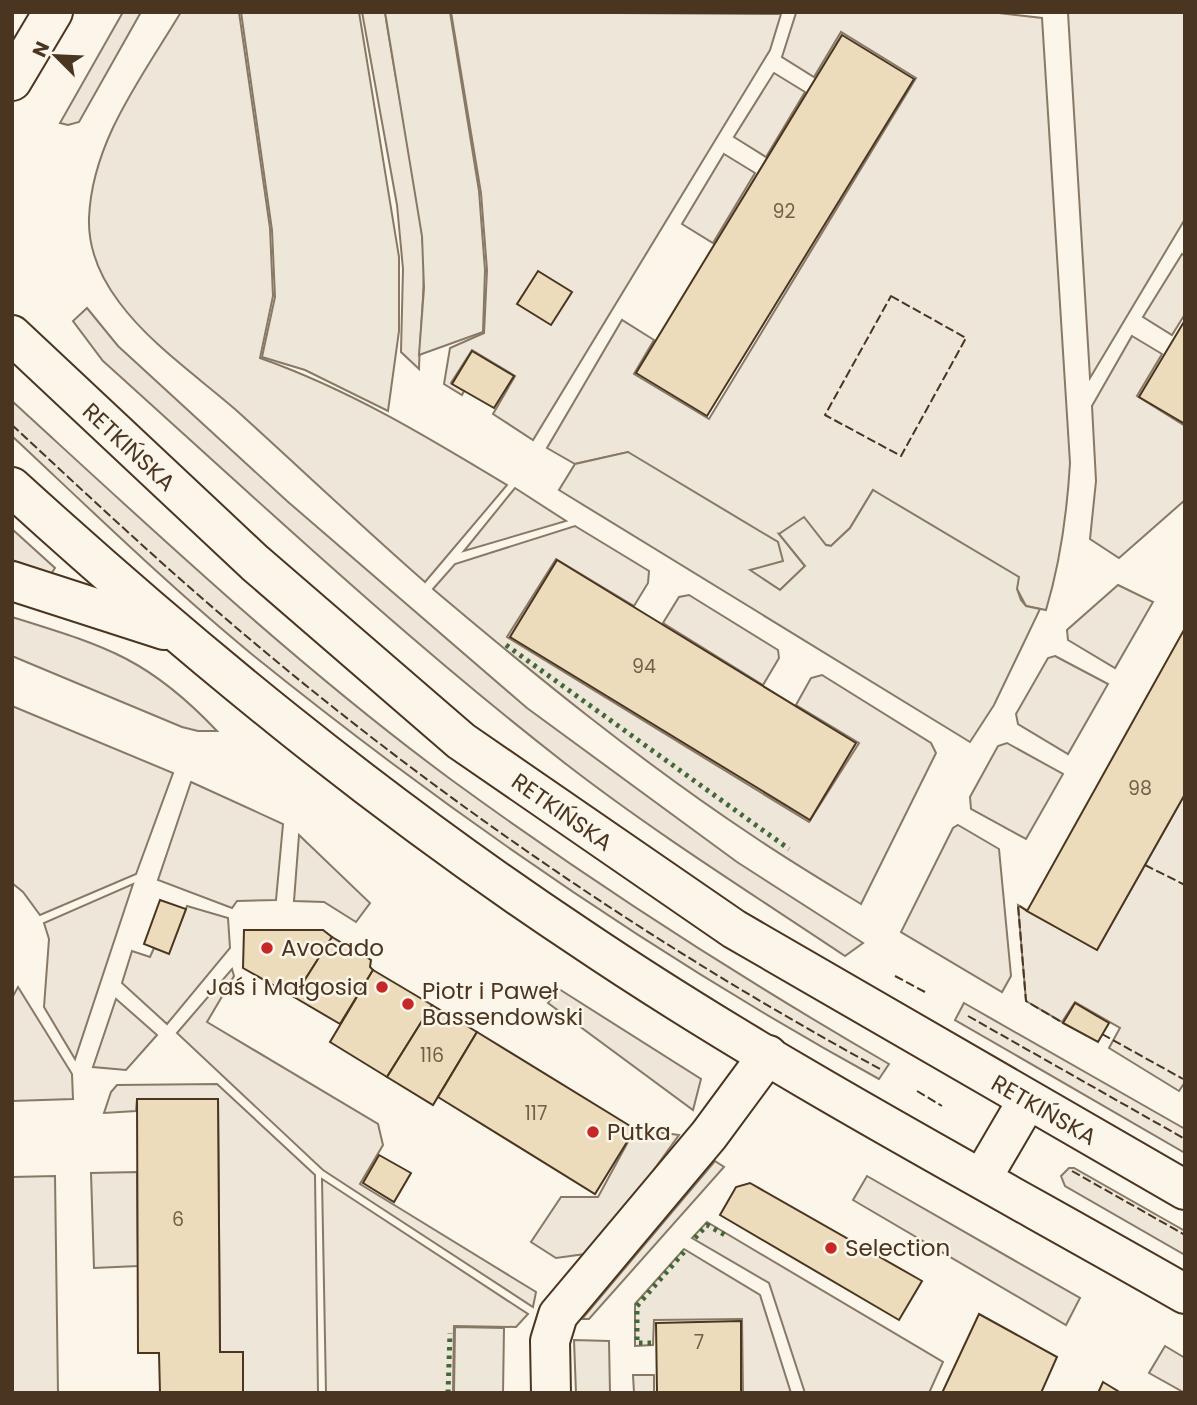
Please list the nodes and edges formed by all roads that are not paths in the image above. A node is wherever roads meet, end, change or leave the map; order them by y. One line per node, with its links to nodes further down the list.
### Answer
1 (53, 12): 2 (street)
2 (12, 81)
3 (12, 335): 8 (street, RETKIŃSKA)
4 (12, 486): 6 (street)
5 (12, 582): 6 (street)
6 (180, 635): 7 (street)
7 (768, 1055): 9 (street); 12 (street)
8 (1027, 1101): 9 (street); 10 (street, RETKIŃSKA)
9 (982, 1178): 11 (street)
10 (1185, 1190)
11 (1185, 1294)
12 (551, 1393)

